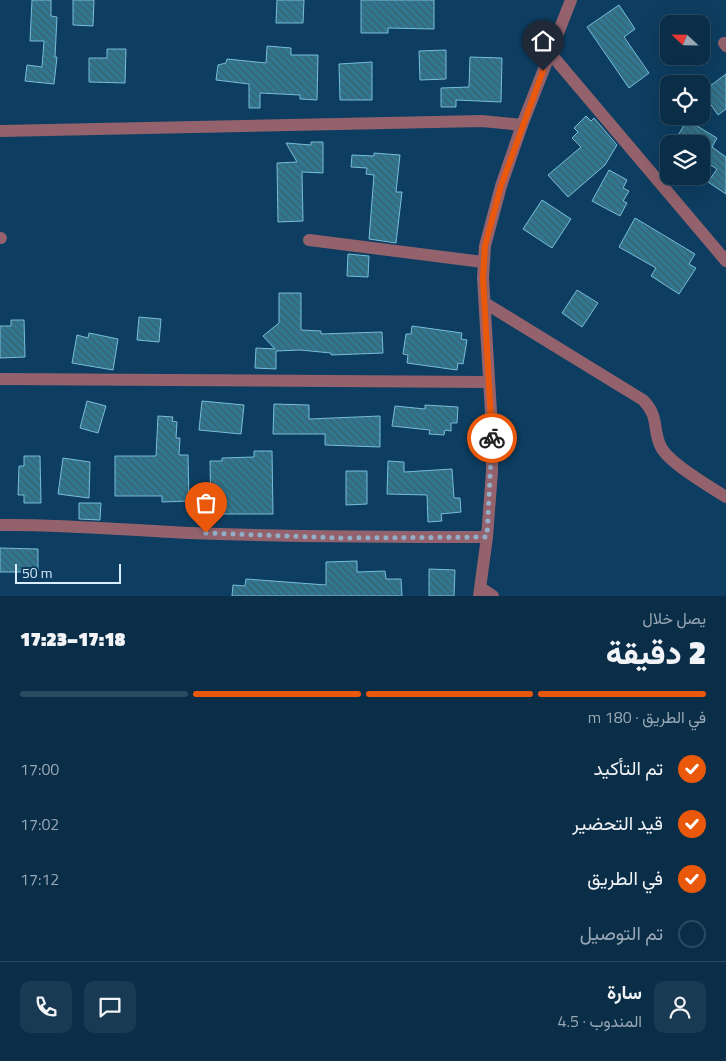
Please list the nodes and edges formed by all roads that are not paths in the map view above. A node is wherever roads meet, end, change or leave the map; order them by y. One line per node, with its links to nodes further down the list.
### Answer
1 (570, 0): 2 (street)
2 (550, 53): 3 (street); 6 (street)
3 (522, 125): 4 (street); 7 (street)
4 (0, 131)
5 (310, 240): 7 (street)
6 (726, 261)
7 (483, 262): 8 (street)
8 (485, 304): 10 (street); 11 (street)
9 (0, 379): 10 (street)
10 (488, 382): 13 (street)
11 (726, 497)
12 (0, 525): 13 (street)
13 (487, 537): 14 (street)
14 (480, 592): 15 (street)
15 (493, 596)

